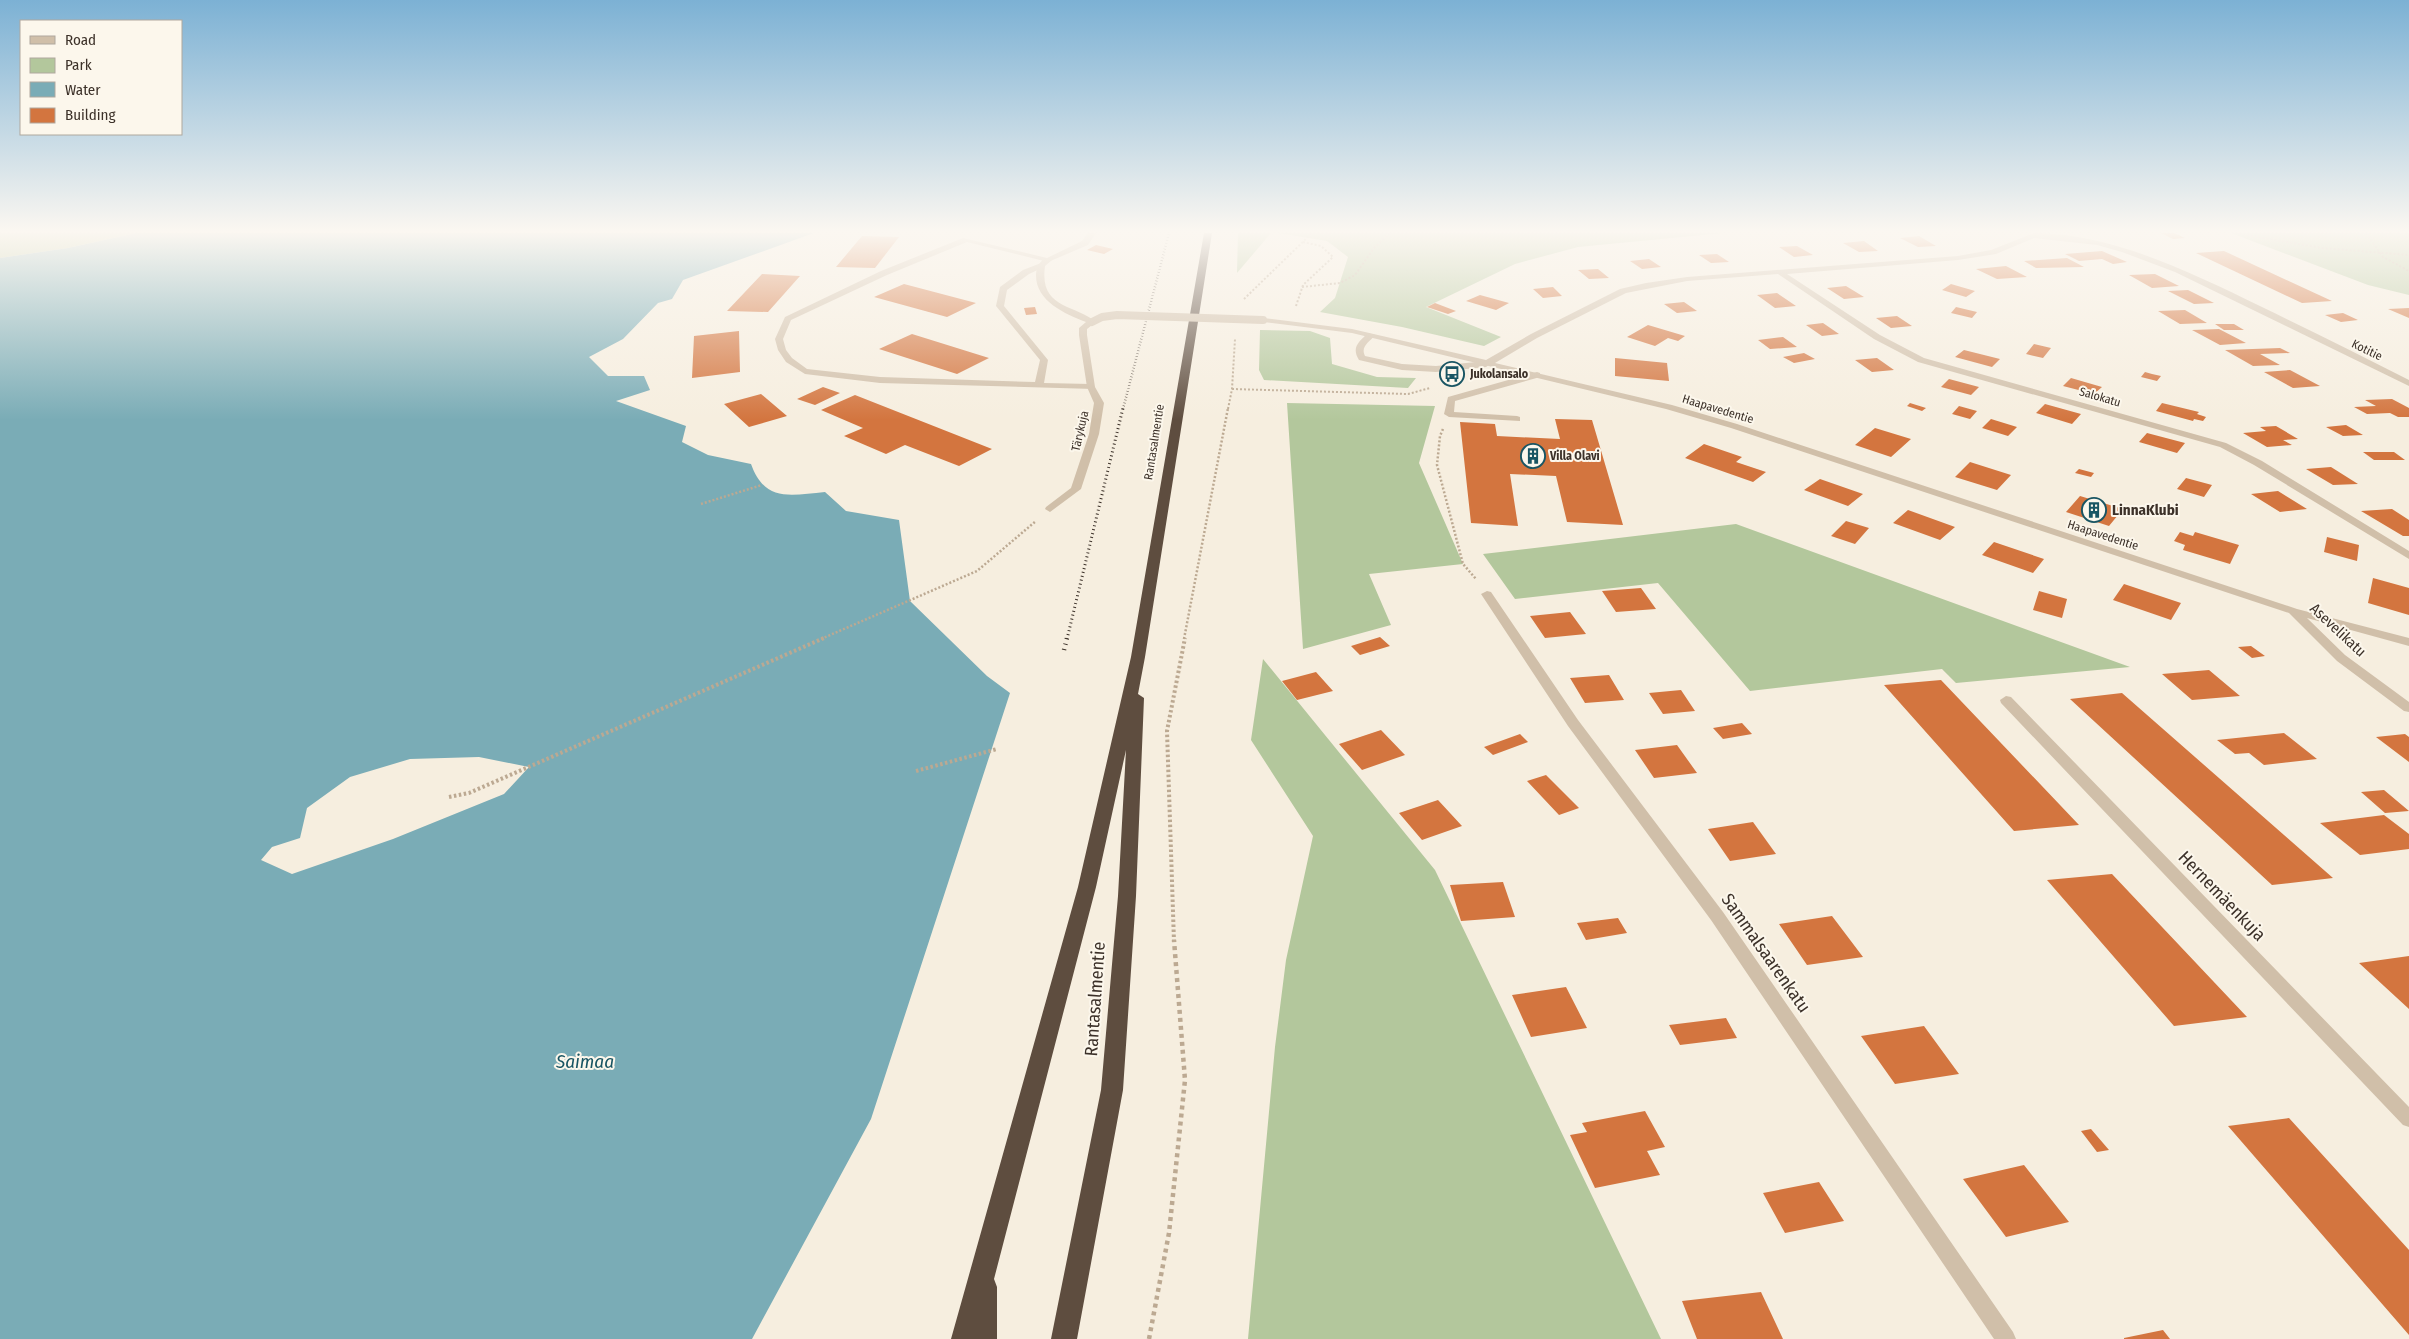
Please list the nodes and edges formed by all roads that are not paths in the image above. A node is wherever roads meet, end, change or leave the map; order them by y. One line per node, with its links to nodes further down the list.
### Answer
1 (838, 295): 13 (street)
2 (1002, 295): 13 (street)
3 (1047, 295): 8 (street)
4 (1198, 295): 21 (highway, Rantasalmentie)
5 (1614, 295): 10 (street)
6 (1815, 295): 17 (street, Salokatu)
7 (2228, 295): 12 (street, Kotitie)
8 (1092, 322): 9 (street, Haapavedentie, bridge); 14 (street, Tärykuja)
9 (1371, 335): 10 (street, Haapavedentie); 10 (street)
10 (1486, 364): 11 (street, Haapavedentie)
11 (1537, 375): 15 (street); 19 (street, Haapavedentie)
12 (2409, 383)
13 (1039, 386): 14 (street)
14 (1091, 387): 16 (street, Tärykuja)
15 (1517, 419)
16 (1050, 509)
17 (2409, 556)
18 (1487, 594): 29 (street, Sammalsaarenkatu)
19 (2293, 610): 20 (street, Haapavedentie); 23 (street, Asevelikatu)
20 (2409, 642)
21 (1138, 657): 25 (highway, Rantasalmentie); 28 (highway, Rantasalmentie)
22 (2006, 700): 24 (street, Hernemäenkuja)
23 (2409, 708)
24 (2409, 1119)
25 (985, 1268): 26 (highway, Rantasalmentie); 27 (highway, Rantasalmentie)
26 (964, 1339)
27 (984, 1339)
28 (1064, 1339)
29 (2006, 1339)

